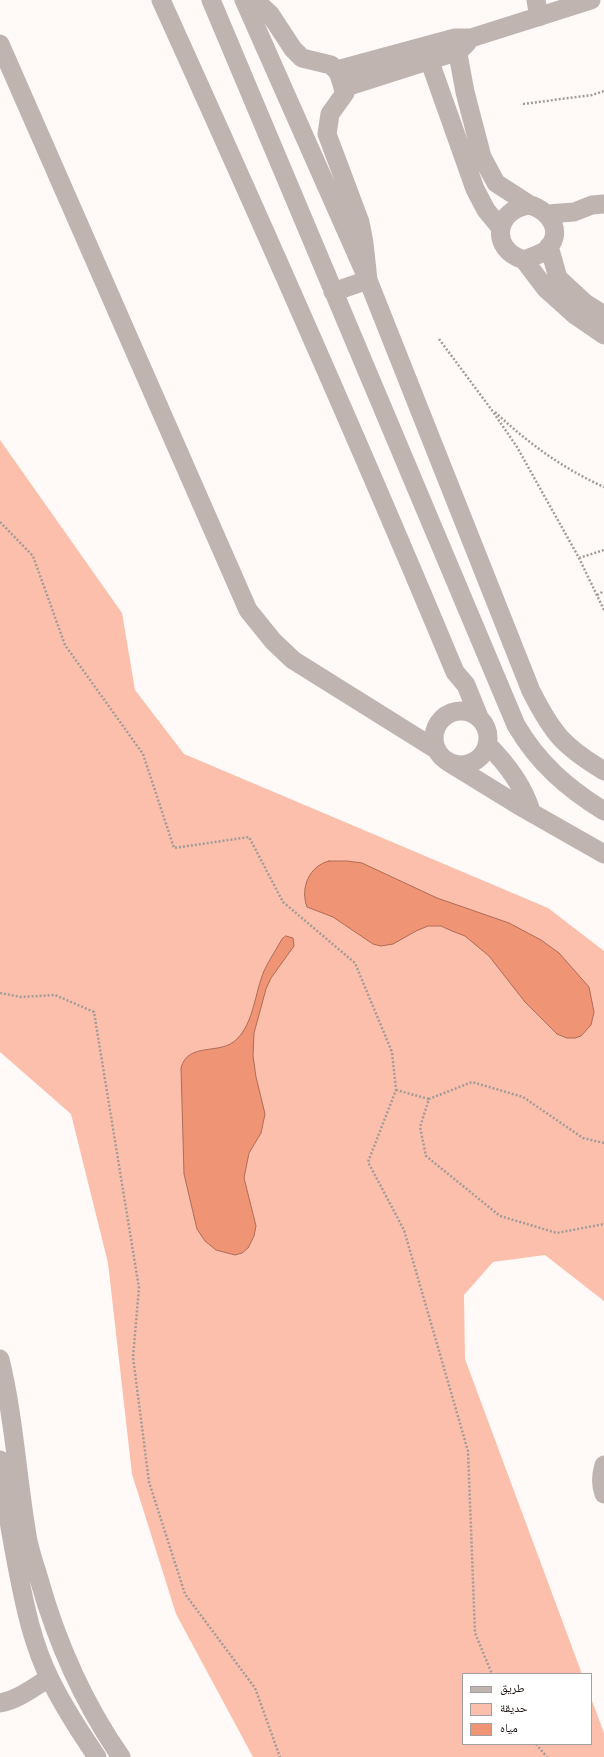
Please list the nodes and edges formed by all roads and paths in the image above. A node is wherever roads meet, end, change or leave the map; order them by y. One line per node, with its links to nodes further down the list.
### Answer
1 (161, 0): 32 (street)
2 (211, 0): 20 (street)
3 (244, 0): 9 (street); 19 (street)
4 (591, 0): 5 (street)
5 (538, 9): 6 (street)
6 (462, 42): 8 (street); 14 (street)
7 (0, 44): 35 (street)
8 (427, 55): 9 (street); 10 (street); 16 (street)
9 (337, 70): 10 (street)
10 (343, 88): 19 (street)
11 (604, 91): 12 (path)
12 (523, 104)
13 (604, 204): 15 (street)
14 (530, 205): 15 (street); 16 (street)
15 (548, 214): 17 (street)
16 (500, 227): 18 (street)
17 (549, 246): 18 (street); 21 (street)
18 (524, 260): 22 (street)
19 (368, 280): 20 (street); 39 (street)
20 (333, 292): 40 (street)
21 (604, 315)
22 (604, 335)
23 (439, 339): 24 (path)
24 (492, 409): 25 (path); 28 (path)
25 (604, 487)
26 (0, 522): 44 (path)
27 (604, 550): 28 (path)
28 (579, 558): 30 (path)
29 (604, 591): 30 (path)
30 (597, 594): 31 (path)
31 (604, 610)
32 (455, 672): 33 (street); 34 (street)
33 (456, 711): 34 (street); 36 (street)
34 (479, 717): 37 (street)
35 (402, 729): 36 (street); 38 (street)
36 (435, 729): 38 (street)
37 (487, 744): 38 (street); 41 (street)
38 (443, 756): 41 (street)
39 (604, 771)
40 (604, 810)
41 (531, 811): 42 (street)
42 (604, 854)
43 (0, 994): 60 (path)
44 (396, 1090): 45 (path); 54 (path)
45 (429, 1099): 46 (path); 47 (path)
46 (604, 1144)
47 (604, 1224)
48 (0, 1359): 49 (street)
49 (5, 1400): 59 (street)
50 (0, 1460): 52 (street)
51 (604, 1465): 53 (street)
52 (1, 1481): 55 (street)
53 (604, 1494)
54 (492, 1673)
55 (49, 1678): 56 (street); 58 (street)
56 (0, 1702)
57 (537, 1745): 61 (path)
58 (97, 1757)
59 (120, 1757)
60 (280, 1757)
61 (547, 1757)

